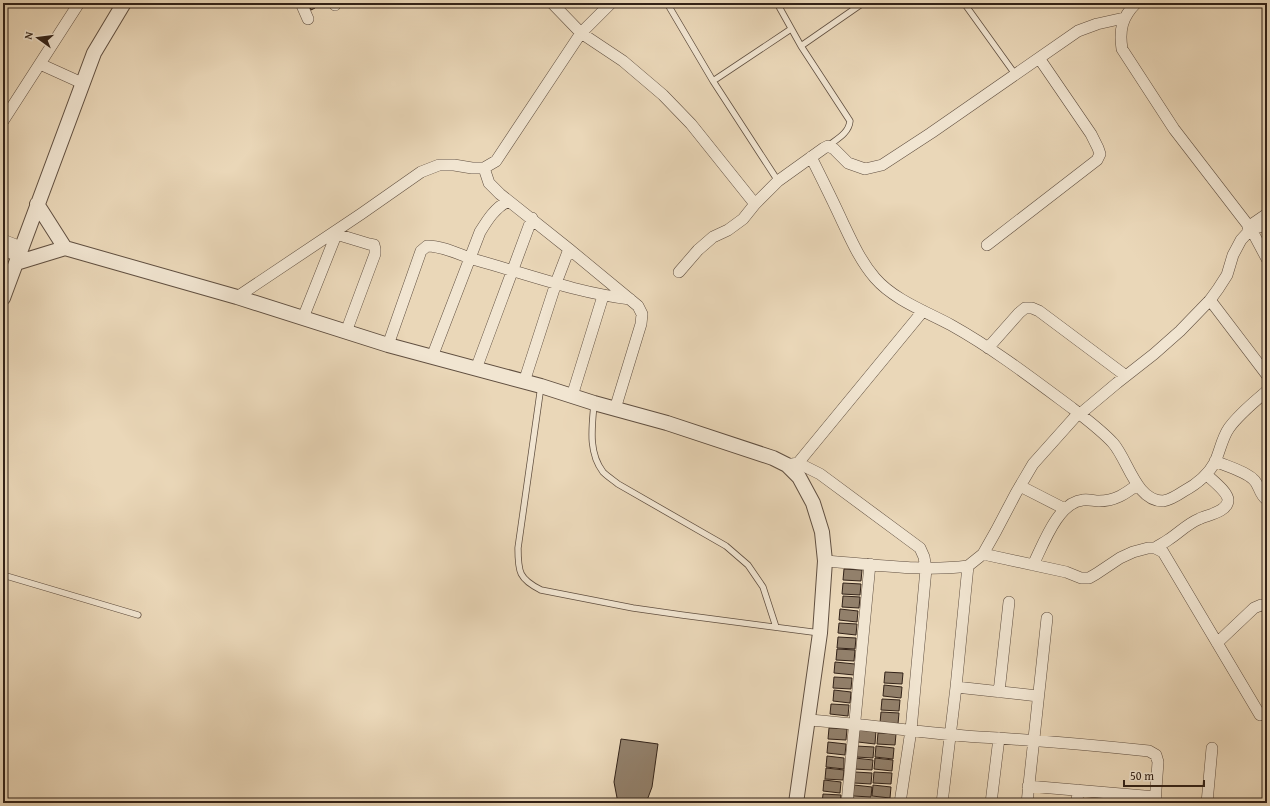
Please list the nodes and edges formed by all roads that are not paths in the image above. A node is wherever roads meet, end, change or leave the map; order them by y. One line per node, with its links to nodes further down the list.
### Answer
1 (79, 3): 17 (street)
2 (124, 3): 20 (street)
3 (300, 3): 12 (street)
4 (552, 3): 14 (street)
5 (611, 3): 14 (street)
6 (668, 3): 19 (lane)
7 (777, 3): 13 (lane)
8 (863, 3): 15 (lane)
9 (964, 3): 18 (lane)
10 (1136, 3): 11 (street)
11 (1124, 18): 16 (street); 32 (street)
12 (308, 19)
13 (791, 29): 15 (lane); 19 (lane)
14 (581, 33): 24 (street); 28 (street)
15 (801, 46): 22 (lane)
16 (1039, 58): 18 (street); 35 (street)
17 (40, 64): 20 (street); 21 (street)
18 (1015, 74): 22 (street)
19 (713, 81): 25 (lane)
20 (82, 83): 27 (street)
21 (3, 121)
22 (828, 146): 23 (street)
23 (811, 157): 25 (street); 50 (street)
24 (484, 168): 26 (street); 33 (street)
25 (778, 181): 28 (street)
26 (508, 201): 30 (street); 40 (street)
27 (37, 204): 36 (street); 39 (street)
28 (755, 204): 43 (street)
29 (1267, 214): 32 (street)
30 (532, 218): 37 (street); 42 (street)
31 (1267, 224): 32 (street)
32 (1250, 228): 41 (street); 49 (street)
33 (337, 232): 46 (street); 51 (street); 52 (street)
34 (3, 240): 39 (street)
35 (987, 245)
36 (65, 248): 39 (street); 46 (street)
37 (569, 249): 44 (street); 48 (street)
38 (3, 250): 39 (street)
39 (19, 255): 47 (street)
40 (469, 258): 42 (street); 53 (street); 55 (street)
41 (1267, 259)
42 (513, 270): 44 (street); 56 (street)
43 (680, 272)
44 (556, 283): 45 (street); 59 (street)
45 (603, 296): 48 (street); 62 (street)
46 (236, 297): 51 (street)
47 (3, 298)
48 (630, 299): 64 (street)
49 (1210, 300): 57 (street); 58 (street)
50 (923, 311): 54 (street); 67 (street)
51 (303, 318): 52 (street)
52 (346, 332): 53 (street)
53 (388, 345): 55 (street)
54 (988, 348): 58 (street); 65 (street)
55 (432, 357): 56 (street)
56 (476, 370): 59 (street)
57 (1267, 374)
58 (1126, 376): 65 (street)
59 (524, 382): 60 (street)
60 (541, 386): 62 (street); 85 (lane)
61 (1267, 391): 66 (street)
62 (572, 396): 63 (street)
63 (594, 403): 64 (street); 85 (lane)
64 (615, 409): 67 (street)
65 (1080, 414): 69 (street); 70 (street)
66 (1215, 461): 68 (street); 71 (street)
67 (792, 464): 75 (street); 79 (street)
68 (1207, 475): 69 (street); 73 (street)
69 (1138, 485): 72 (street)
70 (1020, 486): 72 (street); 74 (street)
71 (1267, 500)
72 (1065, 509): 77 (street)
73 (1155, 548): 77 (street); 87 (street)
74 (983, 554): 77 (street); 78 (street)
75 (825, 561): 76 (street); 86 (street)
76 (870, 564): 79 (street); 93 (street)
77 (1034, 565)
78 (968, 566): 79 (street); 88 (street)
79 (926, 569): 94 (street)
80 (3, 575): 83 (lane)
81 (1009, 602): 89 (street)
82 (1267, 606): 87 (street)
83 (138, 615)
84 (1047, 618): 90 (street)
85 (776, 627): 86 (lane)
86 (820, 633): 92 (street)
87 (1217, 643): 91 (street)
88 (956, 687): 89 (street); 95 (street)
89 (999, 692): 90 (street)
90 (1038, 696): 97 (street)
91 (1260, 715)
92 (808, 720): 93 (street); 103 (street)
93 (854, 723): 94 (street); 104 (street)
94 (911, 730): 95 (street); 105 (street)
95 (950, 734): 96 (street); 106 (street)
96 (999, 738): 97 (street); 107 (street)
97 (1033, 741): 99 (street); 102 (street)
98 (1212, 748): 110 (street)
99 (1028, 786): 100 (street); 108 (street)
100 (1078, 790): 101 (street); 109 (street)
101 (1119, 798): 102 (street)
102 (1155, 800)
103 (796, 803)
104 (847, 803)
105 (900, 803)
106 (942, 803)
107 (991, 803)
108 (1027, 803)
109 (1077, 803)
110 (1208, 803)

